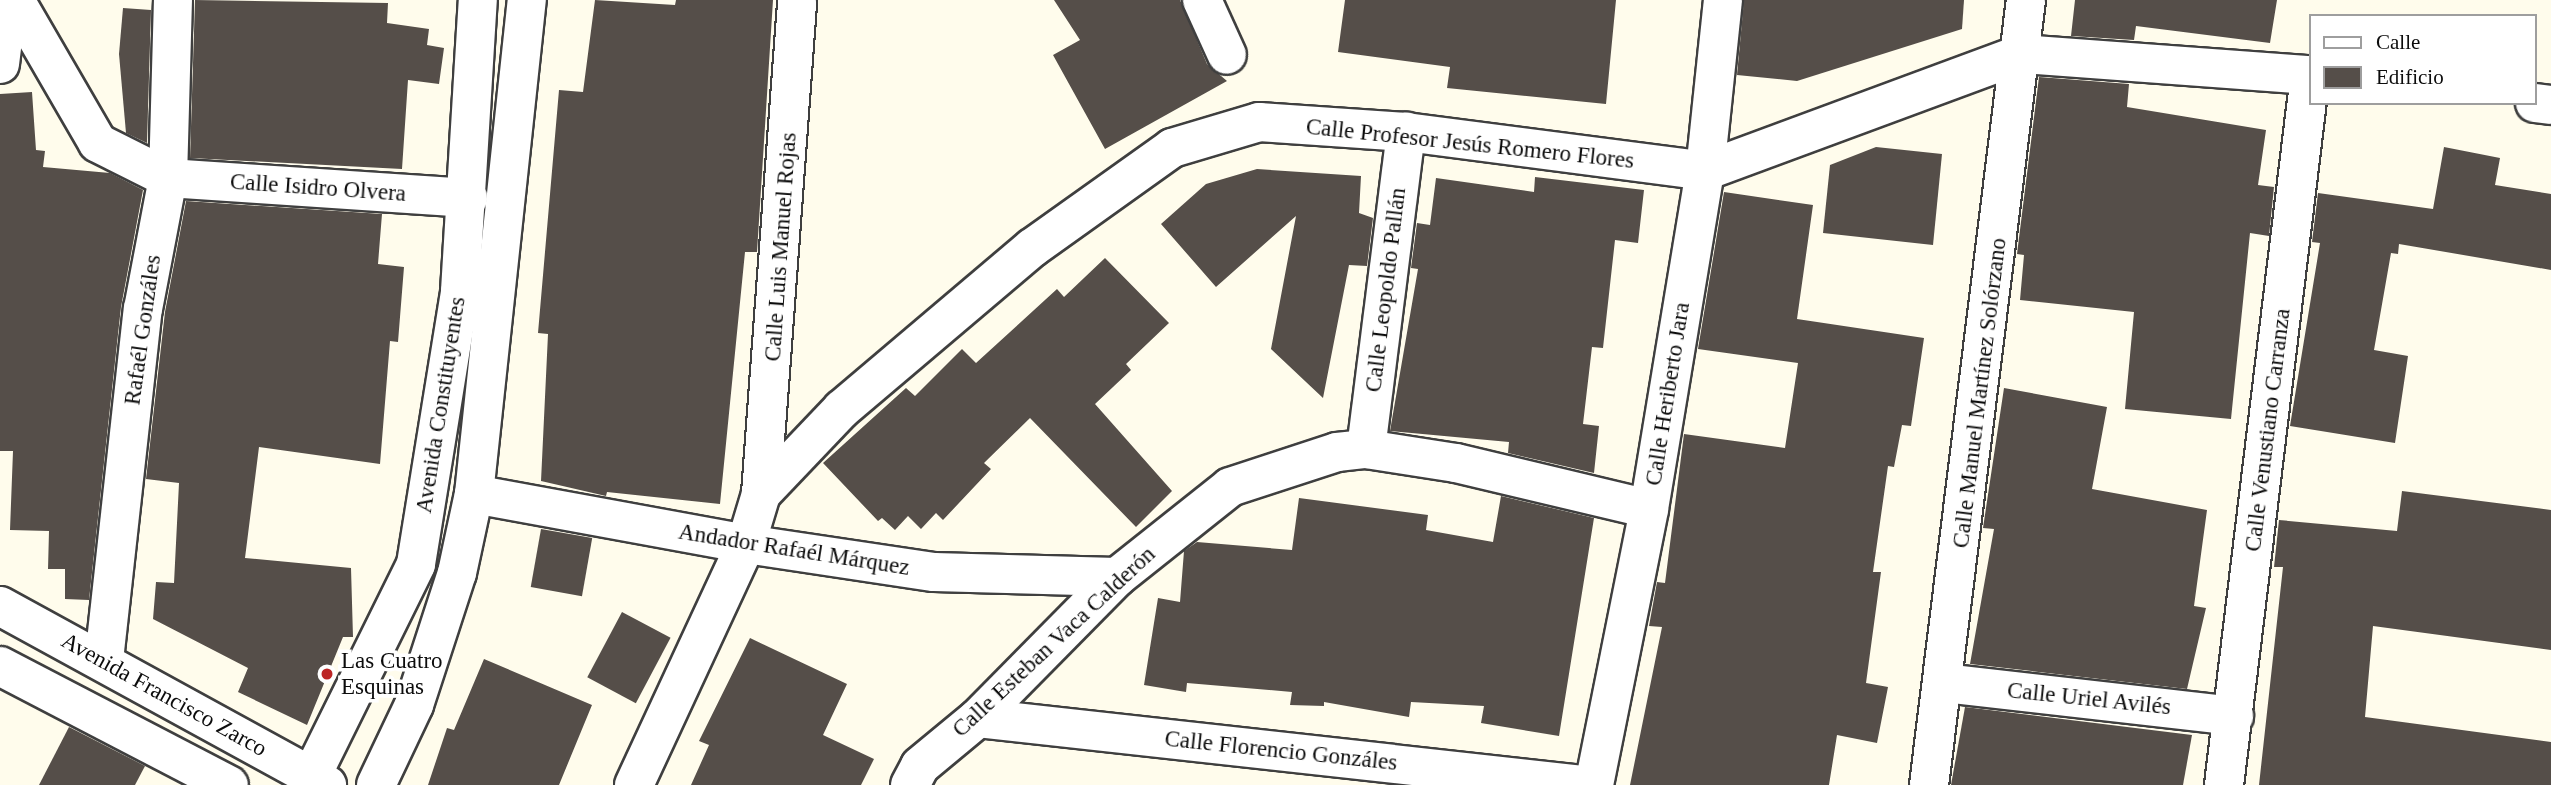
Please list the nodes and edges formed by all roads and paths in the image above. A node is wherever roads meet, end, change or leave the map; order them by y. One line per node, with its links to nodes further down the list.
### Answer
1 (8, 0): 12 (street)
2 (15, 0): 17 (street)
3 (173, 0): 17 (street, Rafaél Gonzáles)
4 (478, 0): 18 (street, Avenida Constituyentes)
5 (527, 0): 20 (street, Avenida Constituyentes)
6 (797, 0): 23 (street, Calle Luis Manuel Rojas)
7 (1202, 0): 11 (street)
8 (1723, 0): 16 (street, Calle Heriberto Jara)
9 (2026, 0): 10 (street, Calle Manuel Martínez Solórzano)
10 (2022, 54): 13 (street, Calle Profesor Jesús Romero Flores); 16 (street, Calle Profesor Jesús Romero Flores); 30 (street, Calle Manuel Martínez Solórzano)
11 (1227, 55)
12 (0, 64)
13 (2310, 75)
14 (2310, 83): 31 (street, Calle Venustiano Carranza)
15 (1406, 132): 16 (street, Calle Profesor Jesús Romero Flores); 21 (street, Calle Leopoldo Pallán); 23 (street, Calle Profesor Jesús Romero Flores)
16 (1705, 171): 24 (street, Calle Heriberto Jara)
17 (168, 178): 18 (street, Calle Isidro Olvera); 28 (street, Rafaél Gonzáles)
18 (467, 198): 19 (street, Avenida Constituyentes)
19 (454, 325): 20 (street); 33 (street, Avenida Constituyentes)
20 (492, 333): 22 (street, Avenida Constituyentes)
21 (1366, 449): 24 (street, Calle Esteban Vaca Calderón); 26 (street, Calle Esteban Vaca Calderón)
22 (474, 494): 25 (street, Andador Rafaél Márquez); 35 (street, Avenida Constituyentes)
23 (761, 494): 25 (street, Calle Profesor Jesús Romero Flores)
24 (1648, 509): 39 (street, Calle Heriberto Jara)
25 (746, 544): 26 (street, Andador Rafaél Márquez); 36 (street, Calle Profesor Jesús Romero Flores)
26 (1116, 576): 32 (street, Calle Esteban Vaca Calderón)
27 (0, 606): 28 (street, Avenida Francisco Zarco)
28 (104, 660): 33 (street, Avenida Francisco Zarco)
29 (0, 666): 34 (street, Avenida Francisco Zarco)
30 (1944, 683): 31 (street, Calle Uriel Avilés); 40 (street, Calle Manuel Martínez Solórzano)
31 (2234, 716): 41 (street, Calle Venustiano Carranza)
32 (978, 718): 37 (street, Calle Esteban Vaca Calderón); 38 (street, Calle Florencio Gonzáles)
33 (315, 782)
34 (229, 785)
35 (376, 785)
36 (634, 785)
37 (910, 785)
38 (1584, 785)
39 (1594, 785)
40 (1929, 785)
41 (2224, 785)

